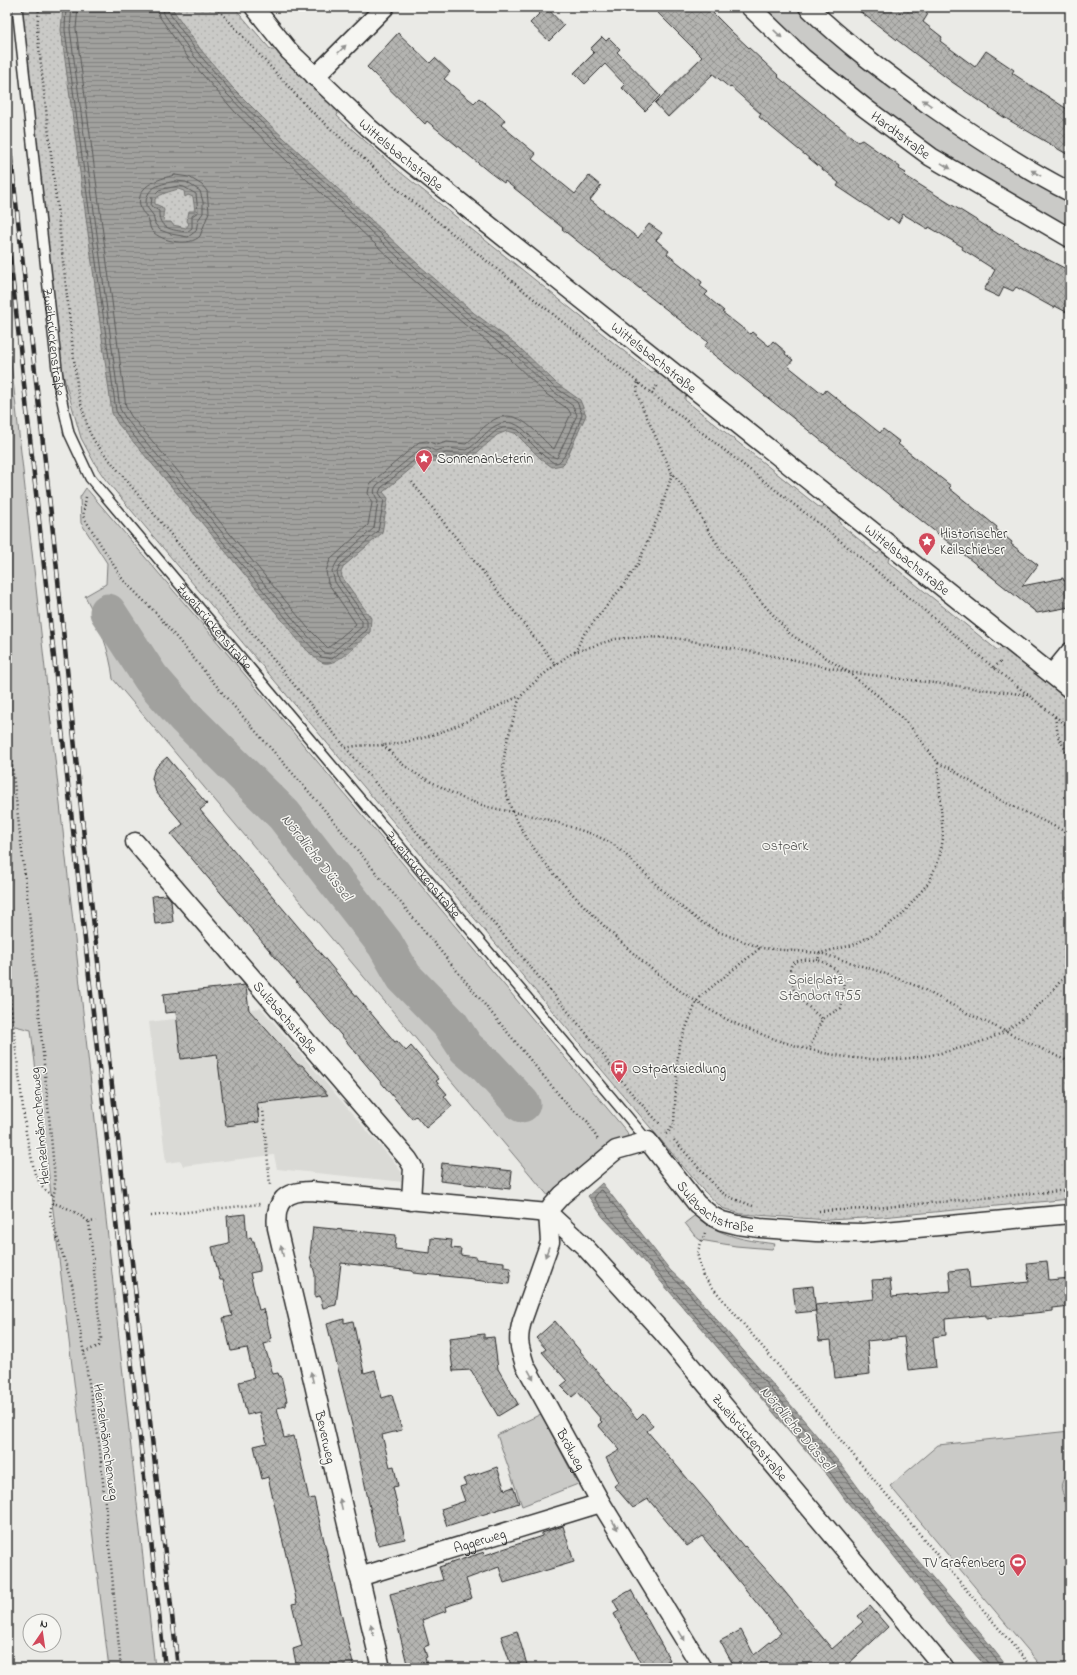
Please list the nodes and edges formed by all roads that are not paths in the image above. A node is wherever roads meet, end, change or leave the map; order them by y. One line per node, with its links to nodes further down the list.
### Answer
1 (17, 7): 13 (lane, Zweibrückenstraße)
2 (254, 7): 6 (street, Wittelsbachstraße)
3 (385, 7): 6 (street, one-way to 3)
4 (750, 7): 8 (street, Hardtstraße, one-way to 8)
5 (808, 7): 7 (street, one-way to 5)
6 (315, 77): 10 (street, Wittelsbachstraße)
7 (1070, 192)
8 (1070, 238)
9 (1070, 652): 10 (street)
10 (1052, 674): 11 (street, Wittelsbachstraße)
11 (1070, 689)
12 (135, 842): 14 (street, Sulzbachstraße)
13 (648, 1141): 15 (street); 16 (street, Sulzbachstraße)
14 (411, 1201): 15 (street); 18 (street, Beverweg, one-way to 14)
15 (548, 1213): 17 (street, Brölweg, one-way to 17); 21 (street, Zweibrückenstraße)
16 (1070, 1214)
17 (601, 1503): 18 (street, Aggerweg); 20 (street, Brölweg, one-way to 20)
18 (359, 1577): 19 (street, Beverweg, one-way to 18)
19 (381, 1668)
20 (702, 1668)
21 (944, 1668)

